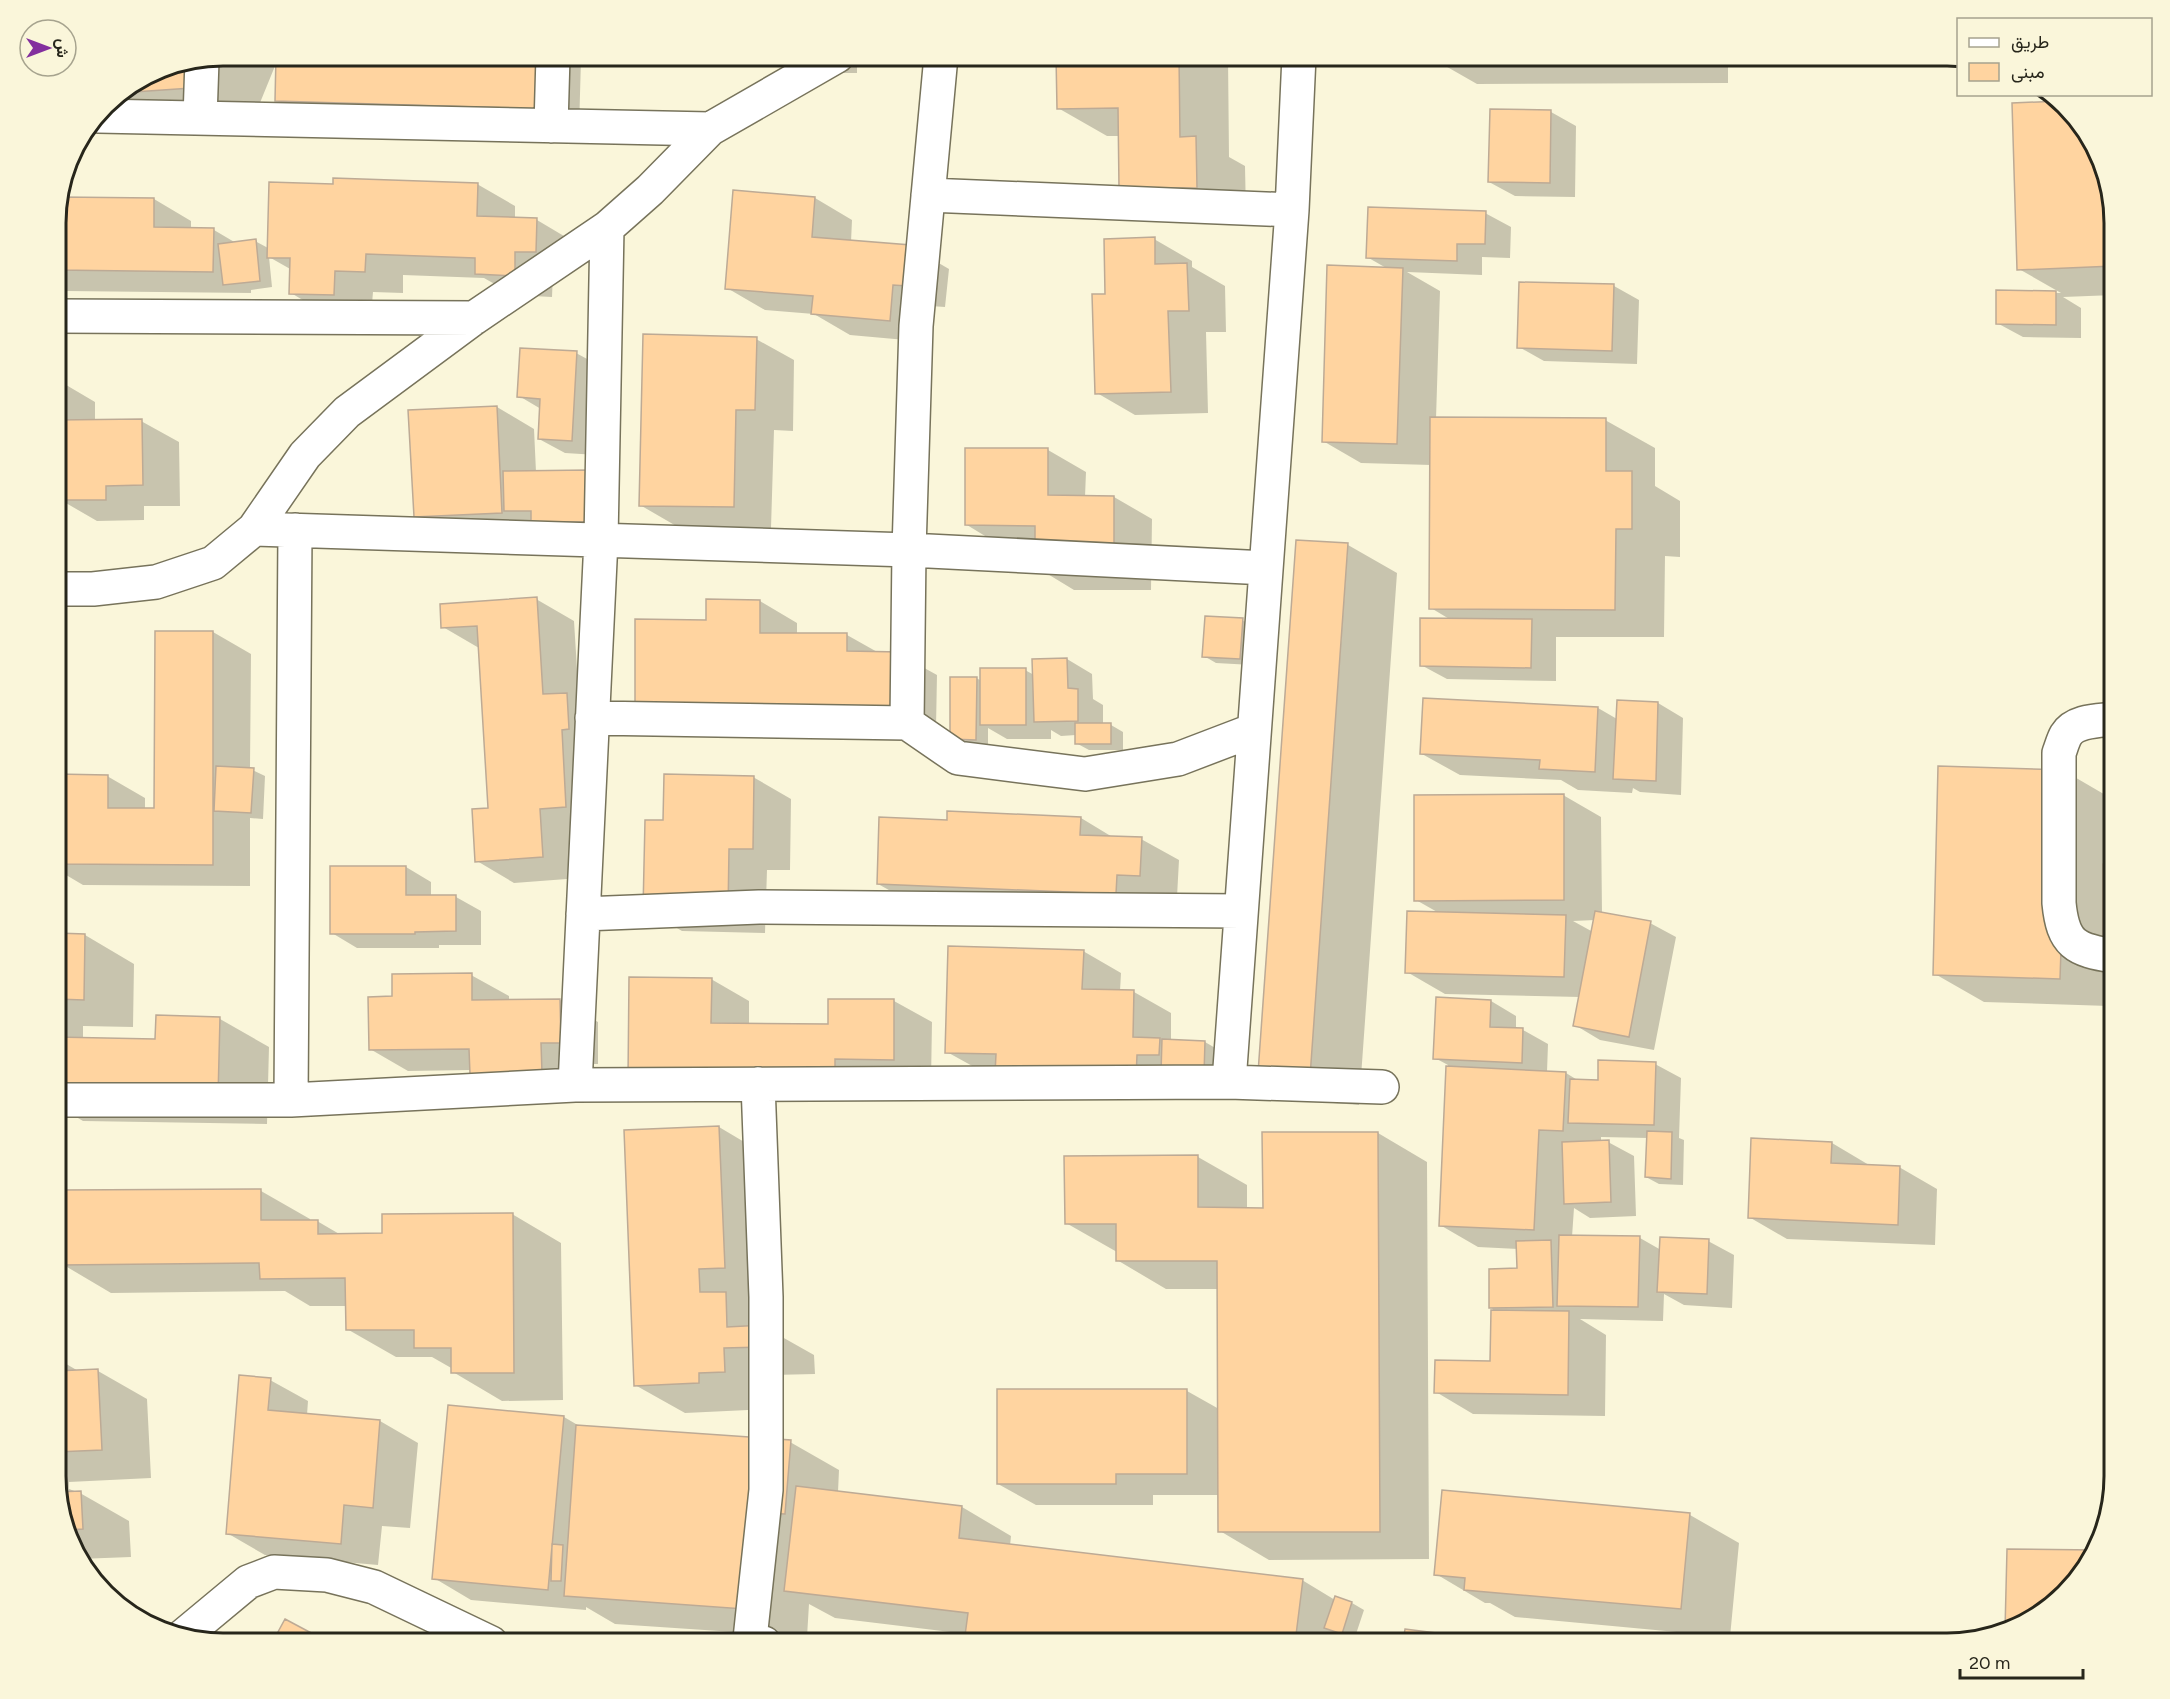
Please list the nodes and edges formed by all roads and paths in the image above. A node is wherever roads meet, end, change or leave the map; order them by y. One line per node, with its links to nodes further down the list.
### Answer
1 (553, 66): 8 (street)
2 (820, 66): 9 (street)
3 (939, 66): 10 (street)
4 (1299, 66): 11 (street)
5 (202, 67): 7 (street)
6 (108, 116): 7 (street)
7 (200, 118): 8 (street)
8 (552, 126): 9 (street)
9 (710, 129): 12 (street)
10 (928, 195): 11 (street); 18 (street)
11 (1292, 210): 19 (street)
12 (607, 228): 14 (street); 17 (street)
13 (66, 316): 14 (street)
14 (474, 318): 15 (street)
15 (254, 529): 16 (street); 20 (street)
16 (295, 530): 17 (street); 33 (street)
17 (601, 540): 18 (street); 21 (street)
18 (909, 550): 19 (street); 23 (street)
19 (1266, 568): 24 (street)
20 (66, 589)
21 (592, 718): 23 (street); 26 (street)
22 (2104, 720): 27 (street)
23 (907, 723): 24 (street)
24 (1254, 730): 25 (street)
25 (1241, 911): 26 (street); 28 (street)
26 (583, 914): 30 (street)
27 (2104, 953)
28 (1229, 1082): 29 (street); 31 (street)
29 (758, 1084): 30 (street); 36 (street)
30 (575, 1085): 33 (street)
31 (1382, 1087)
32 (66, 1100): 33 (street)
33 (291, 1100)
34 (191, 1630): 35 (street)
35 (468, 1633)
36 (756, 1633)

